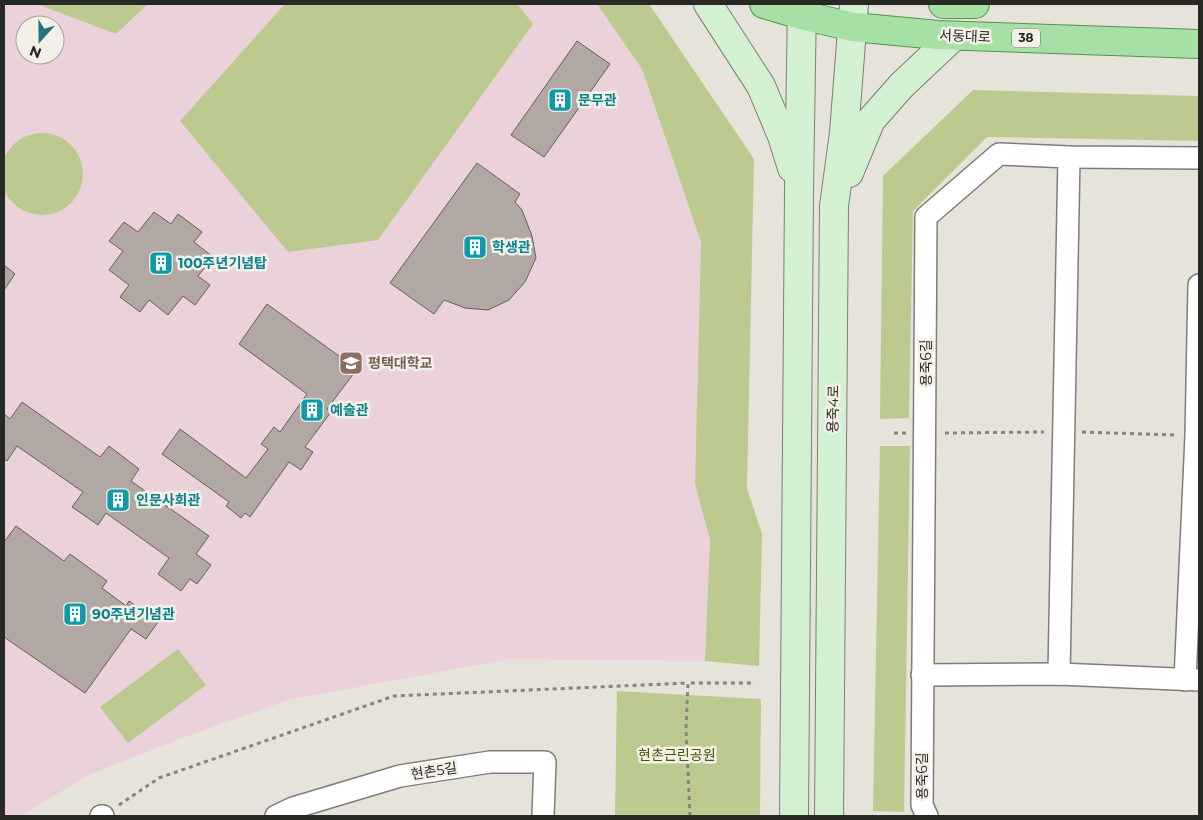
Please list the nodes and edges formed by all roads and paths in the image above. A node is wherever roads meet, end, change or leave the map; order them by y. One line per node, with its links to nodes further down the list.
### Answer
1 (708, 4): 11 (main road)
2 (764, 4): 5 (main road, 서동대로 / 38)
3 (943, 4): 4 (main road)
4 (973, 4)
5 (802, 9): 6 (main road, 서동대로 / 38); 11 (main road)
6 (854, 15): 7 (main road, 서동대로 / 38); 12 (main road, 용죽4로)
7 (954, 36): 8 (main road, 서동대로 / 38); 12 (main road)
8 (1199, 44)
9 (1069, 157): 10 (street, 용죽6길); 14 (street, 용죽6길); 15 (street)
10 (1199, 158)
11 (799, 191): 23 (main road)
12 (834, 206): 24 (main road, 용죽4로)
13 (1199, 285): 16 (street)
14 (922, 674): 15 (street); 25 (street, 용죽6길)
15 (1059, 674): 16 (street)
16 (1192, 680)
17 (688, 683): 18 (path); 19 (path); 22 (path)
18 (755, 683)
19 (102, 816)
20 (276, 816): 21 (street, 현촌5길)
21 (543, 816)
22 (690, 816)
23 (794, 816)
24 (829, 816)
25 (927, 816)

